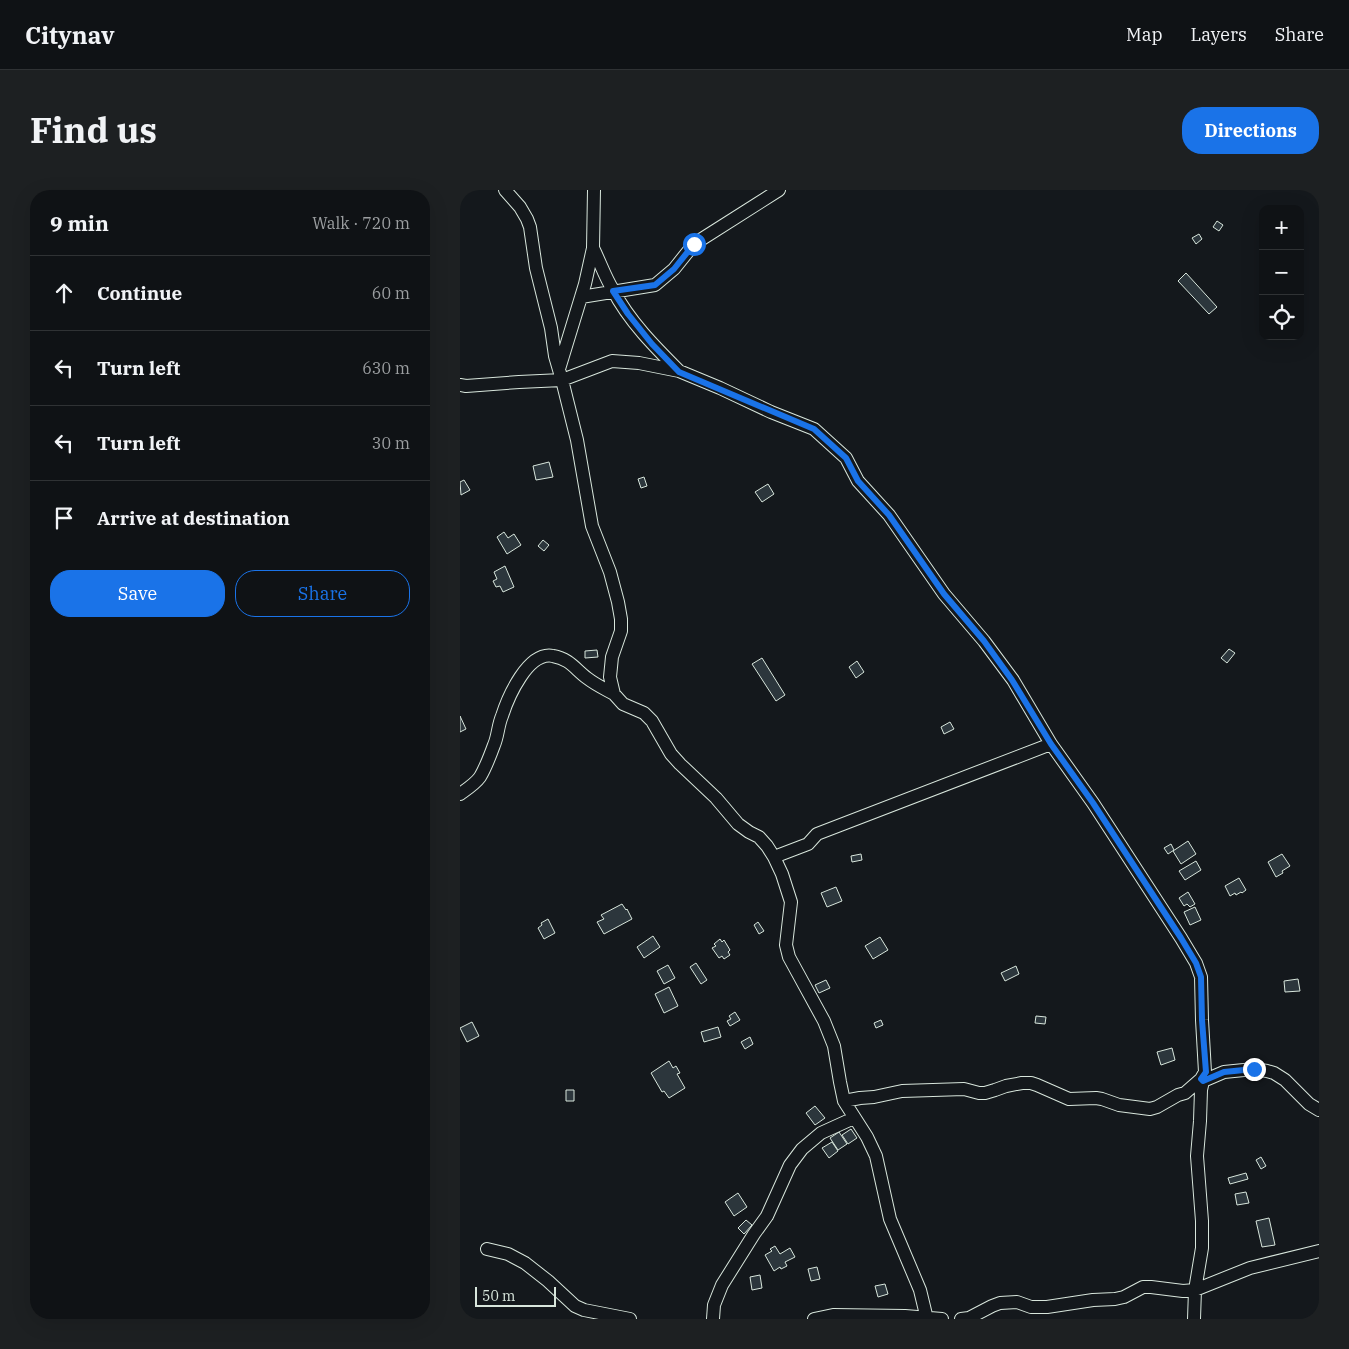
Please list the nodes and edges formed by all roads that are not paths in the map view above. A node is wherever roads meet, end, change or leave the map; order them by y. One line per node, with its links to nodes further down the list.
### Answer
1 (505, 190): 8 (street)
2 (594, 190): 4 (street)
3 (779, 190): 5 (street)
4 (593, 248): 5 (street); 6 (street)
5 (613, 291): 6 (street); 7 (street)
6 (581, 296): 8 (street)
7 (679, 372): 8 (street); 11 (street)
8 (561, 374): 9 (street); 10 (street)
9 (460, 385)
10 (614, 694): 12 (street); 13 (street)
11 (1051, 744): 13 (street); 14 (street)
12 (460, 794)
13 (774, 857): 15 (street)
14 (1202, 1080): 15 (street); 16 (street); 20 (street)
15 (844, 1101): 17 (street)
16 (1319, 1110)
17 (854, 1118): 21 (street); 23 (street)
18 (487, 1249): 22 (street)
19 (1319, 1252): 20 (street)
20 (1195, 1290): 26 (street); 27 (street)
21 (927, 1318): 24 (street); 25 (street)
22 (630, 1319)
23 (713, 1319)
24 (814, 1319)
25 (942, 1319)
26 (961, 1319)
27 (1194, 1319)

